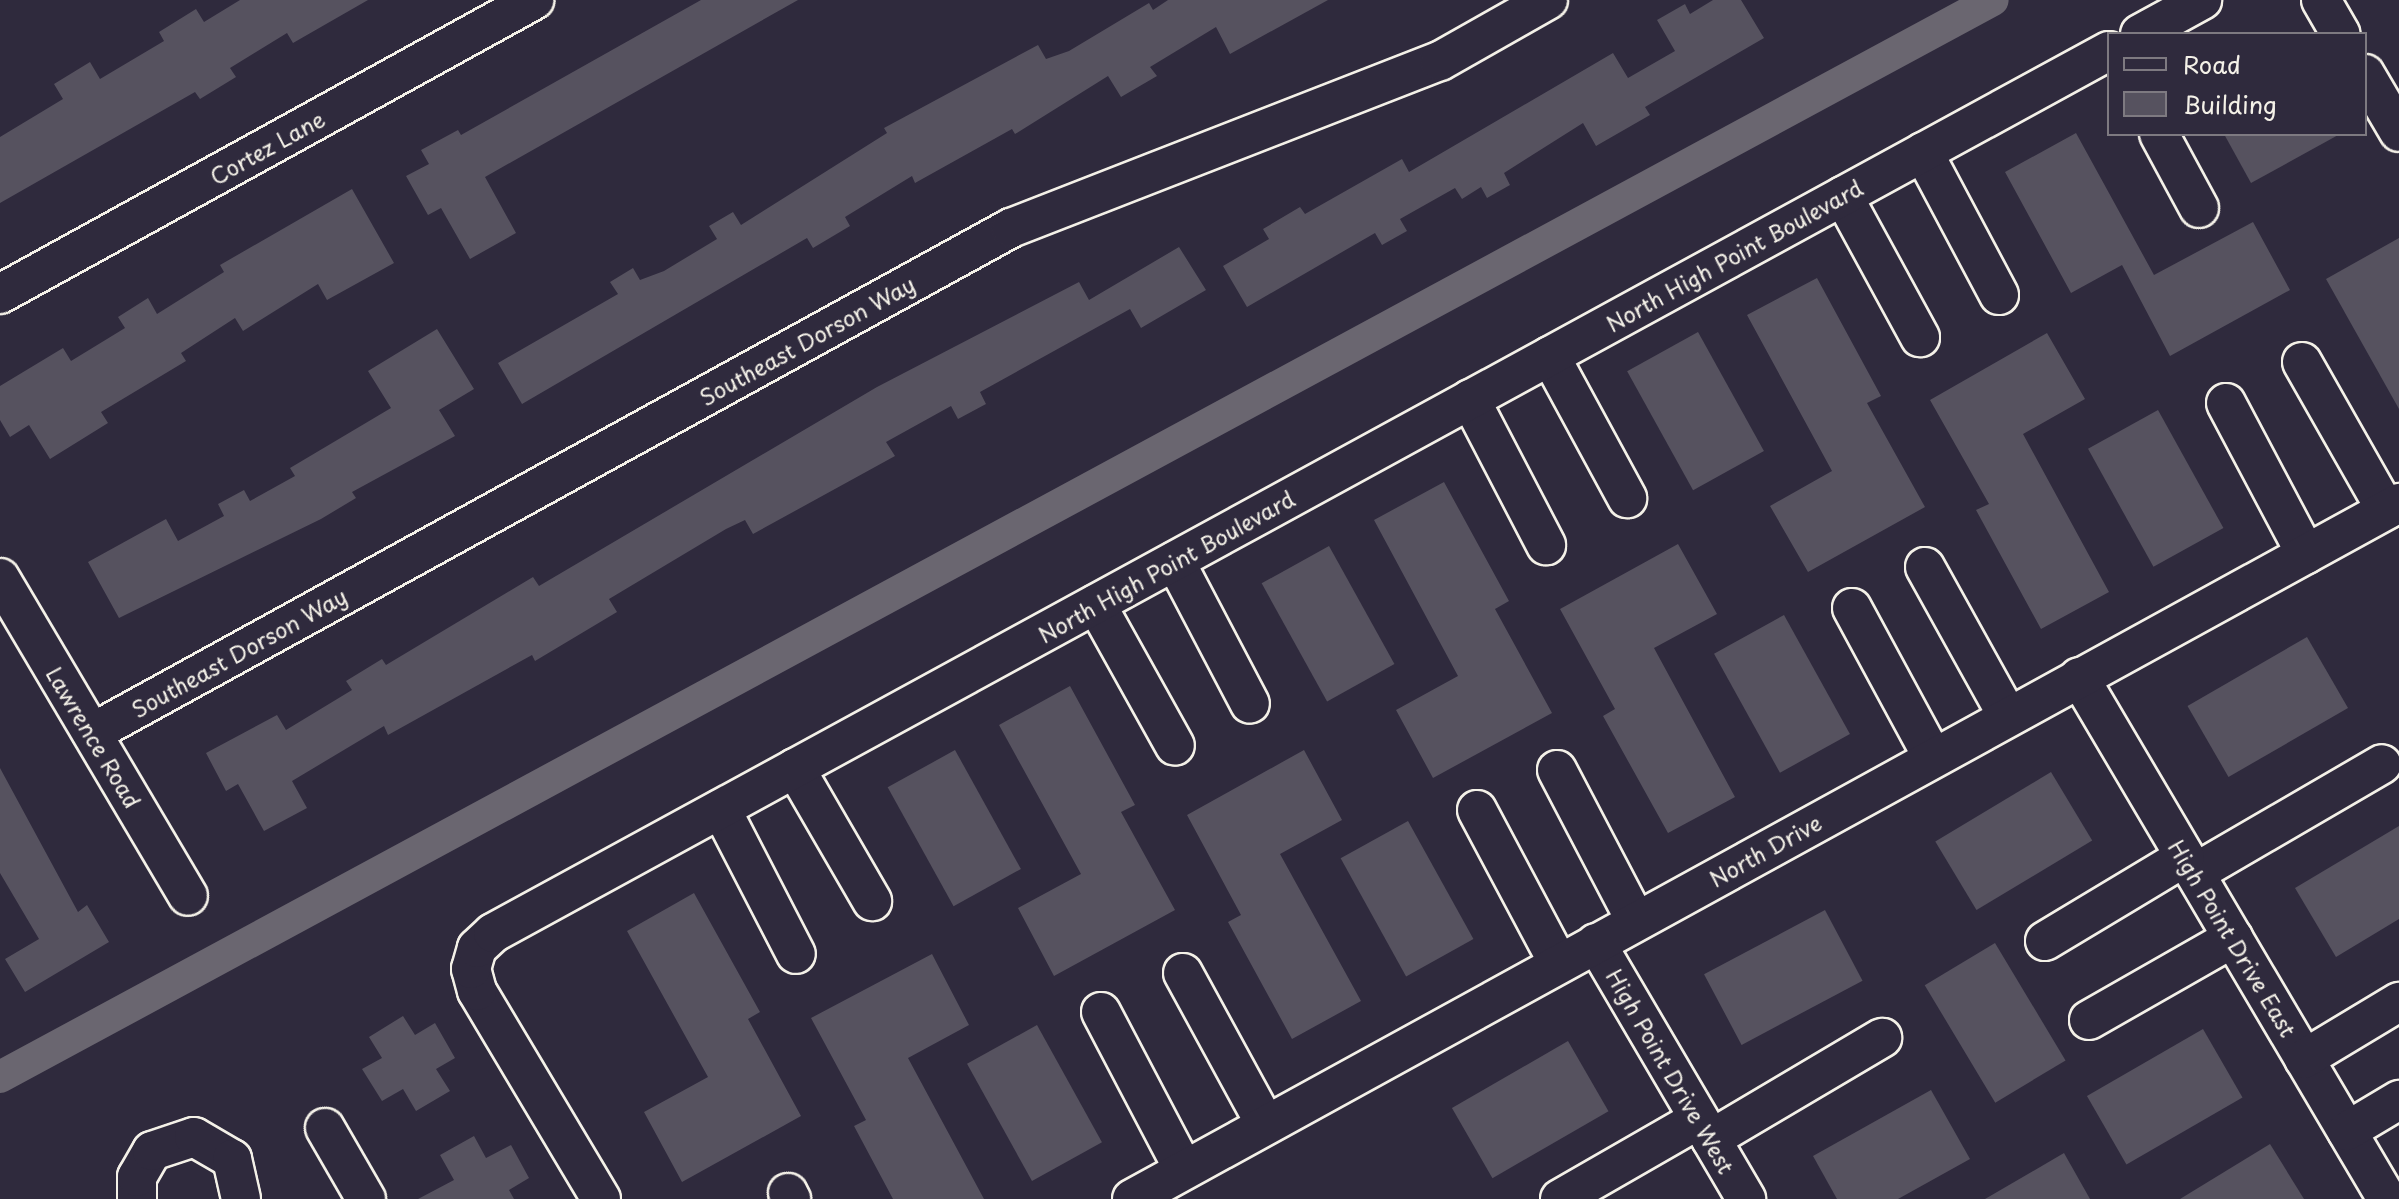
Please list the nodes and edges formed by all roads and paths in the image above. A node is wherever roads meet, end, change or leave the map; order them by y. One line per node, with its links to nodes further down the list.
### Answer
1 (534, 0): 14 (street, Cortez Lane)
2 (1548, 0): 33 (street, Southeast Dorson Way)
3 (2202, 0): 5 (street)
4 (2321, 0): 6 (street)
5 (2144, 32)
6 (2340, 32)
7 (2107, 52): 11 (street, North High Point Boulevard)
8 (2367, 77): 9 (street)
9 (2399, 132)
10 (2160, 136): 13 (street)
11 (1923, 152): 12 (street, North High Point Boulevard); 15 (street)
12 (1843, 196): 16 (street); 17 (street, North High Point Boulevard)
13 (2199, 208)
14 (0, 294)
15 (1999, 295)
16 (1920, 337)
17 (1550, 356): 19 (street, North High Point Boulevard); 21 (street)
18 (2302, 362): 22 (street)
19 (1470, 399): 23 (street); 25 (street, North High Point Boulevard)
20 (2226, 403): 24 (street)
21 (1627, 498)
22 (2393, 506): 24 (street, North Drive)
23 (1546, 545)
24 (2306, 554): 30 (street, North Drive)
25 (1175, 561): 28 (street, North High Point Boulevard); 31 (street)
26 (1925, 567): 32 (street)
27 (0, 578): 33 (street, Lawrence Road)
28 (1096, 604): 34 (street); 37 (street, North High Point Boulevard)
29 (1852, 608): 35 (street)
30 (2079, 677): 32 (street, North Drive); 41 (street, High Point Drive East)
31 (1250, 704)
32 (2008, 717): 35 (street, North Drive)
33 (92, 733): 42 (street, Lawrence Road)
34 (1175, 746)
35 (1933, 758): 44 (street, North Drive)
36 (2382, 764): 41 (street)
37 (795, 768): 39 (street, North High Point Boulevard); 43 (street)
38 (1557, 770): 44 (street)
39 (721, 809): 48 (street); 65 (street, North High Point Boulevard)
40 (1477, 810): 49 (street)
41 (2190, 865): 45 (street, High Point Drive East); 46 (street)
42 (188, 896)
43 (872, 901)
44 (1636, 921): 47 (street, North Drive)
45 (2233, 938): 53 (street); 55 (street, High Point Drive East)
46 (2045, 941)
47 (1596, 943): 49 (street, North Drive); 59 (street, High Point Drive West)
48 (796, 954)
49 (1559, 964): 57 (street, North Drive)
50 (1183, 973): 57 (street)
51 (2399, 1002): 55 (street)
52 (1101, 1012): 61 (street)
53 (2089, 1020)
54 (1882, 1038): 59 (street)
55 (2304, 1059): 60 (street, High Point Drive East)
56 (2399, 1100): 60 (street)
57 (1266, 1125): 61 (street, North Drive)
58 (325, 1128): 64 (street)
59 (1705, 1129): 67 (street); 68 (street, High Point Drive West)
60 (2347, 1131): 69 (street, High Point Drive East)
61 (1184, 1170): 66 (street, North Drive)
62 (137, 1199): 63 (street)
63 (241, 1199)
64 (366, 1199)
65 (601, 1199)
66 (1132, 1199)
67 (1560, 1199)
68 (1746, 1199)
69 (2387, 1199)

